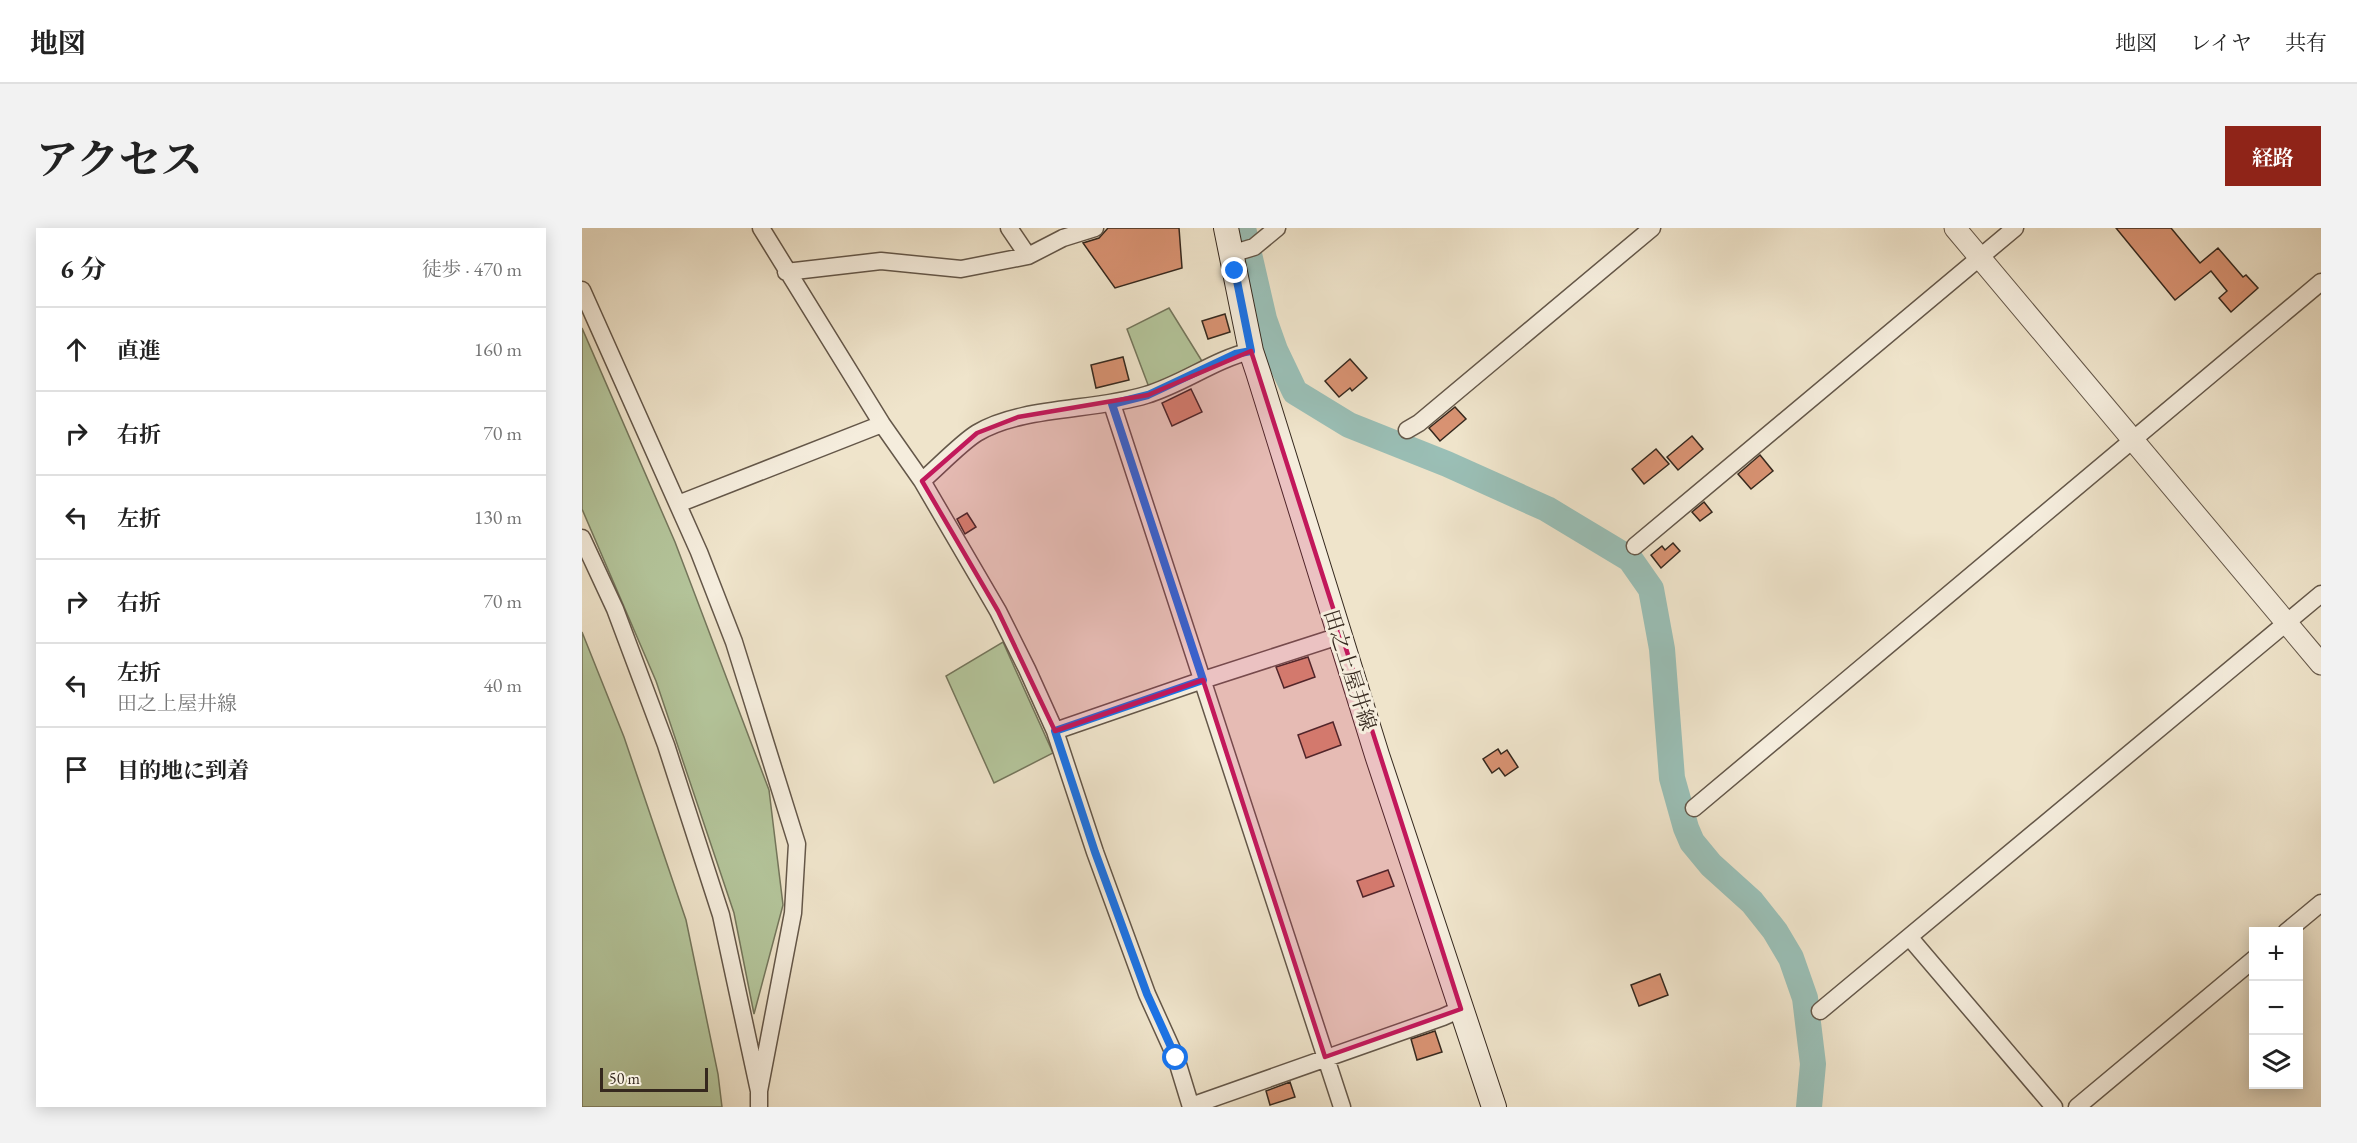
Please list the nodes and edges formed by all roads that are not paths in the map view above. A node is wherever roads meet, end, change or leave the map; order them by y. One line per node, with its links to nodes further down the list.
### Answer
1 (761, 228): 12 (street)
2 (1009, 228): 10 (street)
3 (1095, 228): 10 (street)
4 (1226, 228): 9 (main road, 田之上屋井線)
5 (1277, 228): 9 (street)
6 (1652, 228): 18 (street)
7 (1955, 228): 11 (street)
8 (2015, 228): 11 (street)
9 (1232, 254): 15 (main road, 田之上屋井線)
10 (1028, 256): 12 (street)
11 (1980, 257): 19 (street); 23 (street)
12 (786, 272): 17 (street)
13 (2321, 282): 19 (street)
14 (582, 290): 21 (street)
15 (1251, 351): 16 (street); 26 (main road, 田之上屋井線)
16 (1112, 404): 20 (street); 28 (street)
17 (882, 424): 20 (street); 21 (street)
18 (1407, 430)
19 (2133, 439): 25 (street); 30 (street)
20 (922, 481): 29 (street)
21 (678, 504): 38 (street)
22 (582, 538): 38 (street)
23 (1635, 546)
24 (2321, 594): 25 (street)
25 (2287, 622): 27 (street); 33 (street)
26 (1339, 636): 28 (street); 35 (main road, 田之上屋井線)
27 (2321, 664)
28 (1203, 680): 29 (street); 37 (street)
29 (1055, 731): 39 (street)
30 (1694, 808)
31 (2321, 903): 32 (street)
32 (2292, 927)
33 (1910, 938): 36 (street); 42 (street)
34 (2249, 962): 43 (street)
35 (1461, 1009): 37 (street); 41 (main road, 田之上屋井線)
36 (1820, 1011)
37 (1325, 1058): 39 (street); 40 (street)
38 (759, 1099)
39 (1191, 1107)
40 (1342, 1107)
41 (1494, 1107)
42 (2054, 1107)
43 (2077, 1107)

